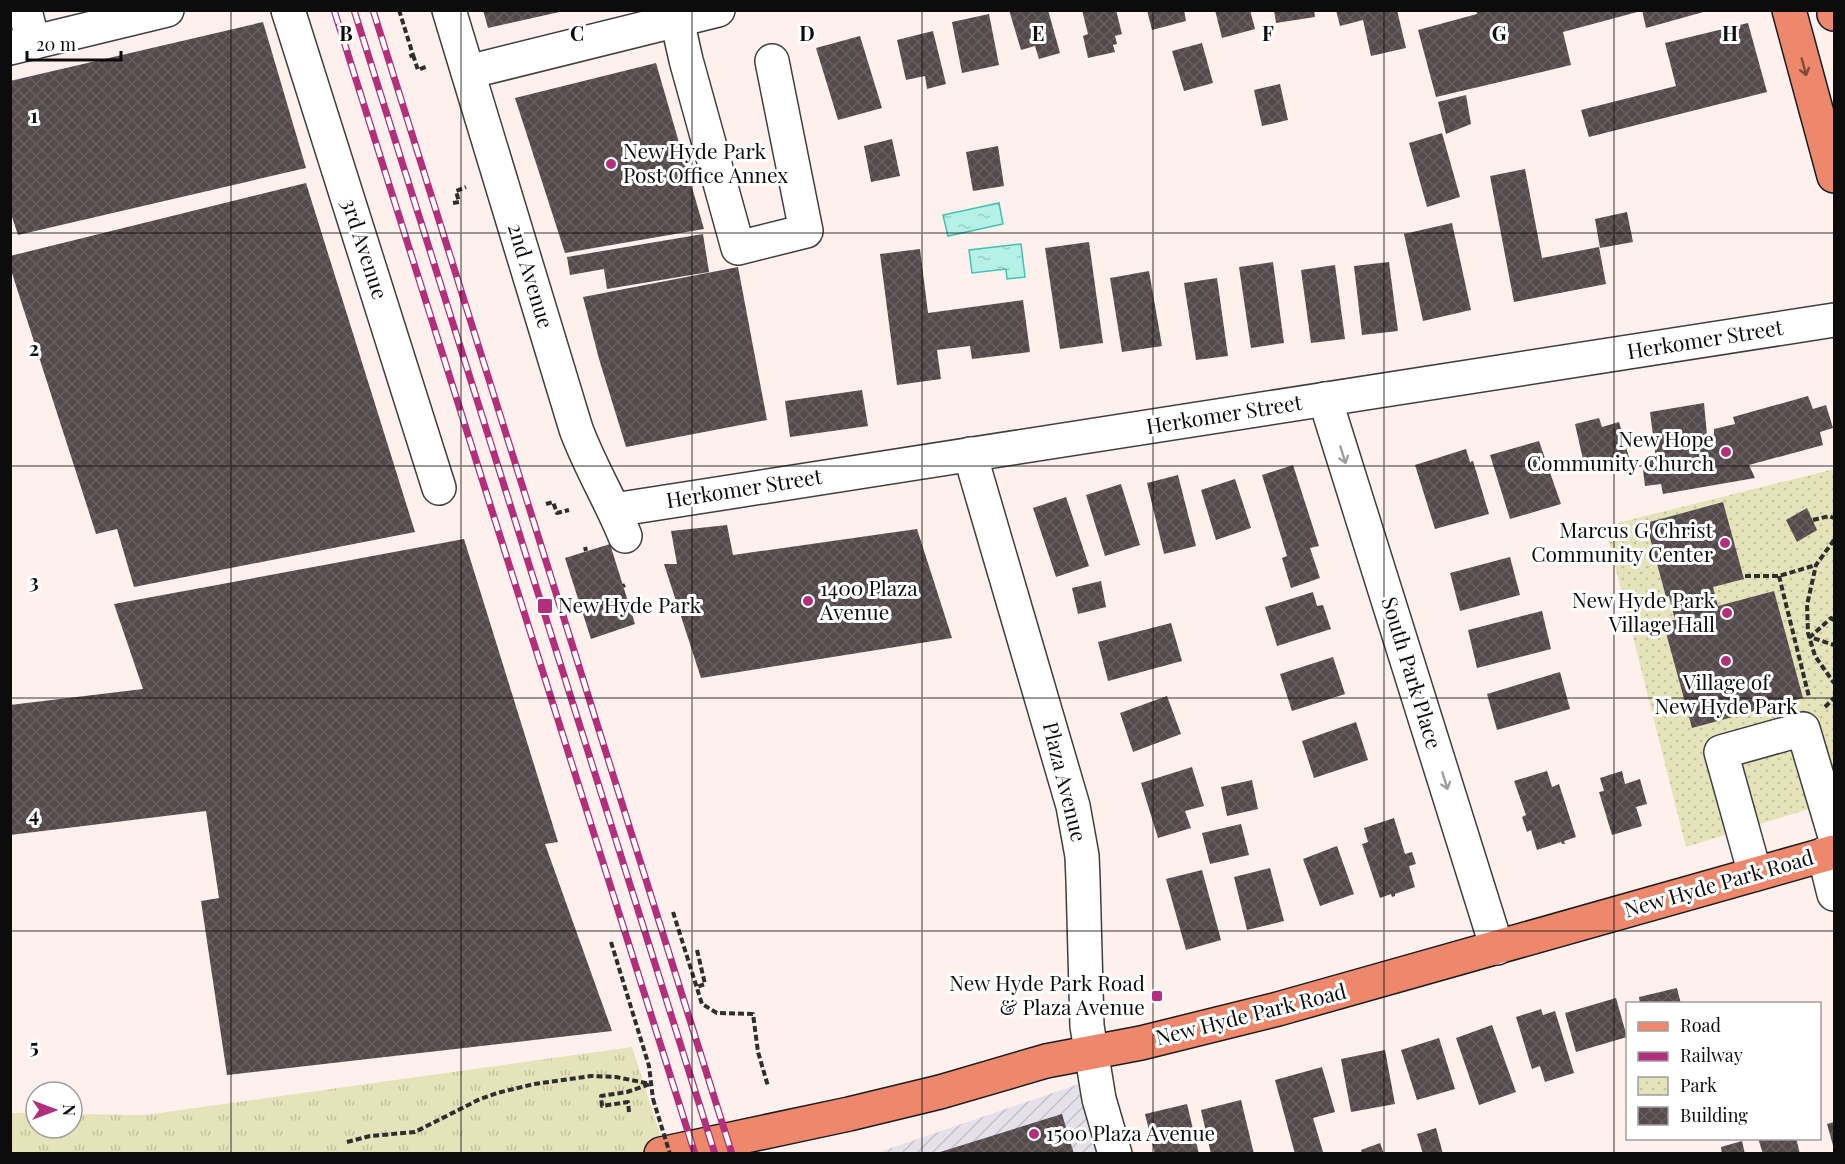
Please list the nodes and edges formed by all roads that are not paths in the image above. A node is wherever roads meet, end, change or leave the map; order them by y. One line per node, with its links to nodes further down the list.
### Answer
1 (25, 10): 8 (street)
2 (166, 10): 8 (street)
3 (288, 10): 16 (street, 3rd Avenue)
4 (449, 10): 10 (street, 2nd Avenue)
5 (718, 10): 7 (street)
6 (1789, 10): 11 (main road, one-way to 11)
7 (677, 20): 9 (street); 10 (street)
8 (22, 46)
9 (772, 61)
10 (468, 72): 17 (street, 2nd Avenue)
11 (1829, 137): 12 (main road)
12 (1834, 176)
13 (1834, 320): 14 (street, Herkomer Street)
14 (1325, 399): 15 (street, Herkomer Street); 21 (street, South Park Place, one-way to 21)
15 (970, 454): 17 (street, Herkomer Street); 22 (street, Plaza Avenue)
16 (439, 488)
17 (620, 523)
18 (1831, 846): 19 (main road, New Hyde Park Road); 19 (street); 20 (street)
19 (1755, 874): 21 (main road, New Hyde Park Road)
20 (1834, 894)
21 (1497, 948): 22 (main road, New Hyde Park Road)
22 (1091, 1052): 23 (main road, New Hyde Park Road); 24 (street, Plaza Avenue)
23 (661, 1154)
24 (1115, 1154)

